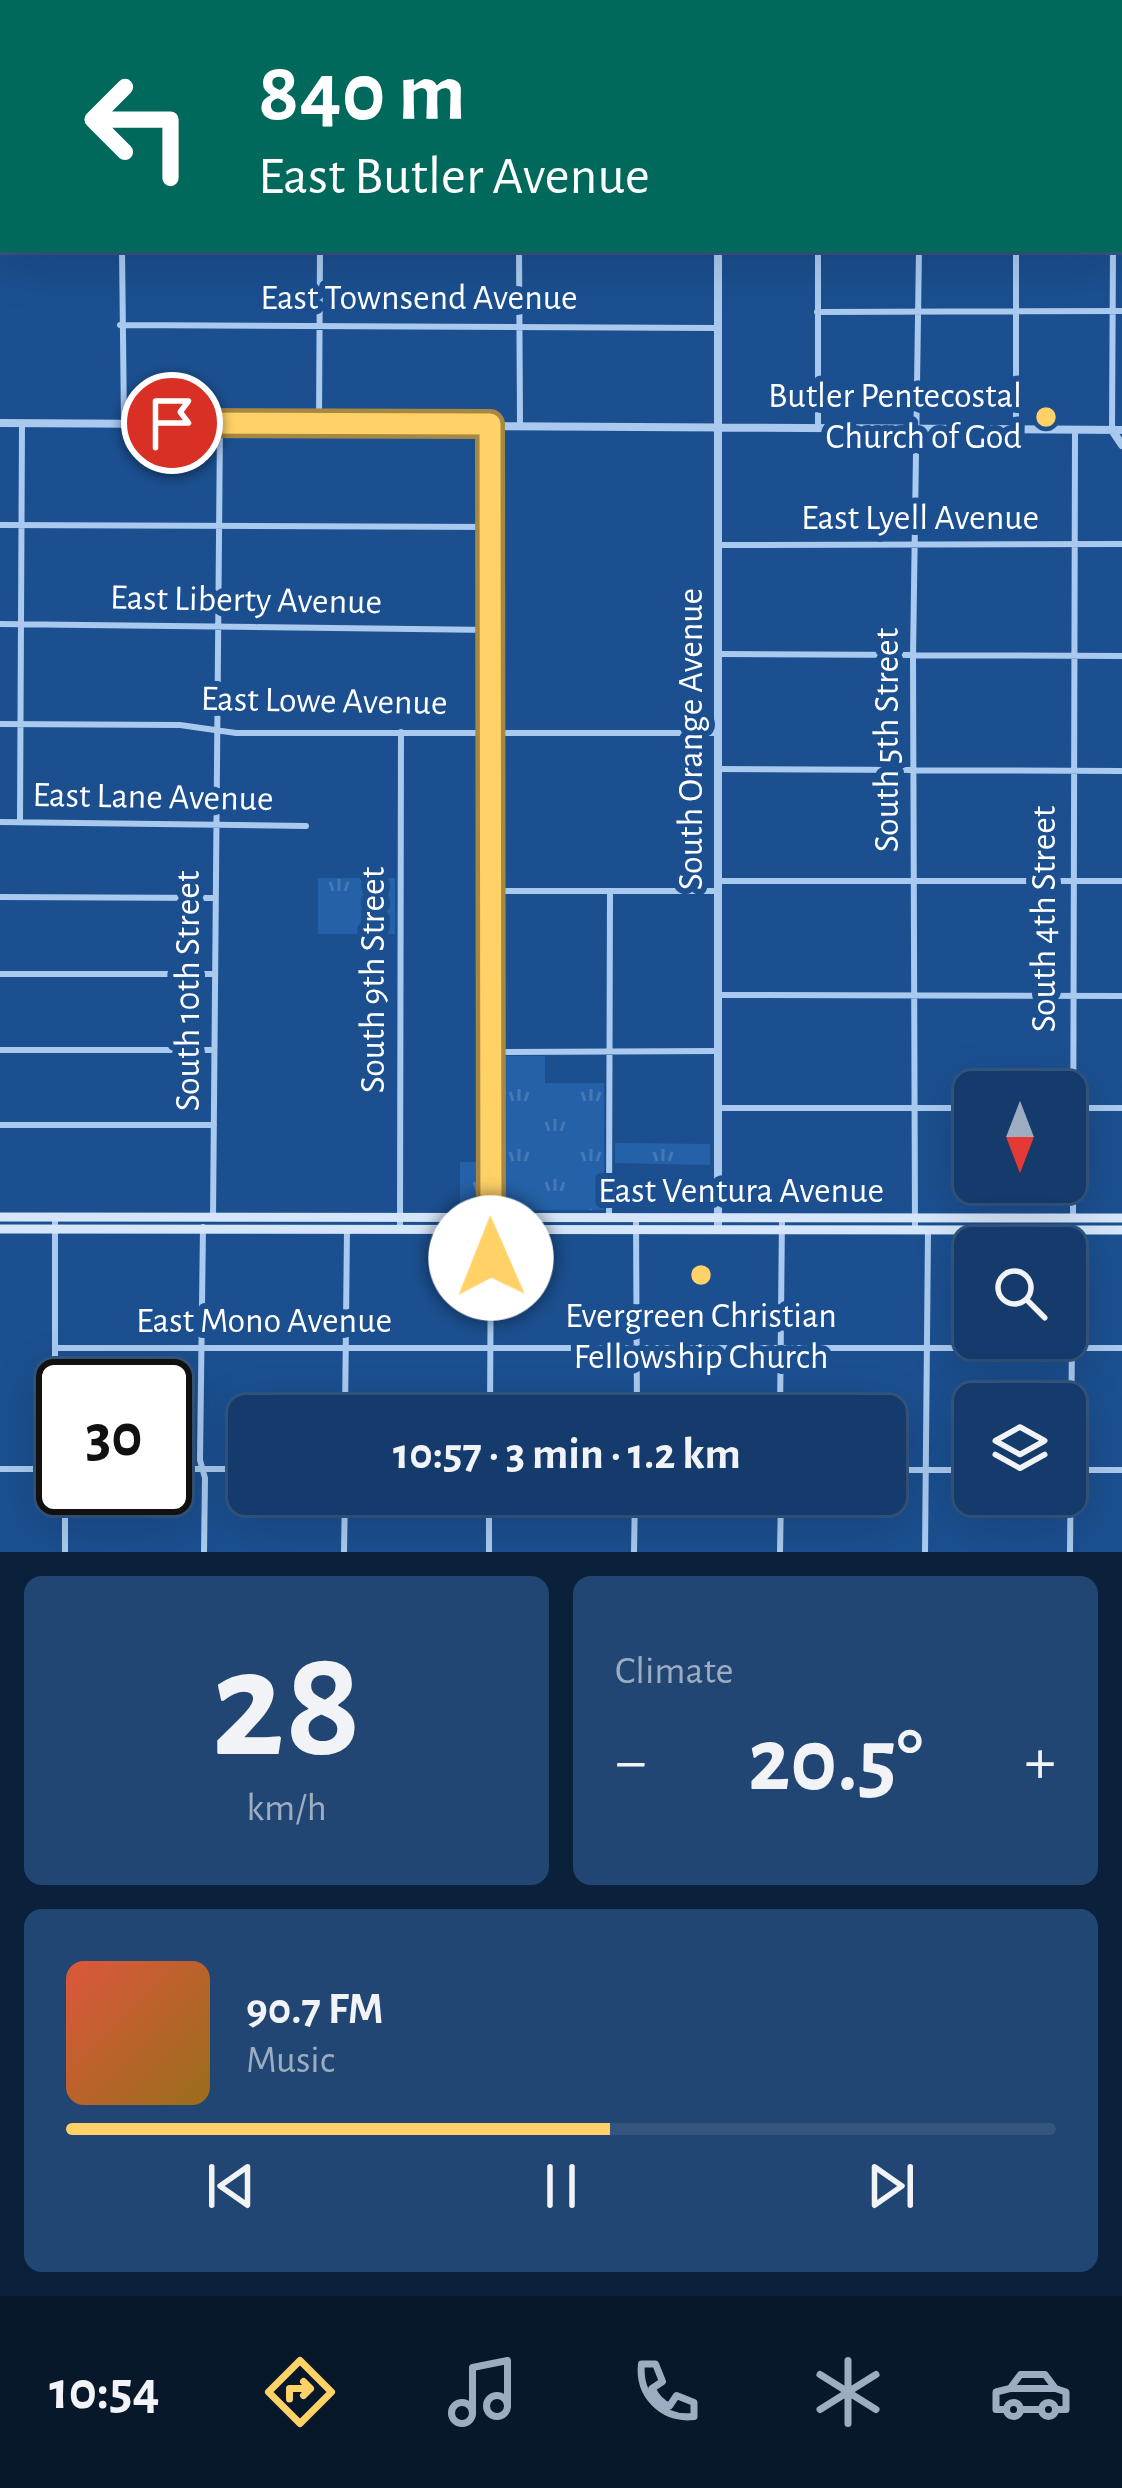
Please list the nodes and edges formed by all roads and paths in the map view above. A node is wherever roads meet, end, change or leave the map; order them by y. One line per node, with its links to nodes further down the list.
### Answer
1 (122, 252): 14 (street)
2 (320, 252): 13 (street)
3 (519, 252): 15 (street)
4 (718, 252): 16 (street, South Orange Avenue)
5 (818, 252): 12 (street)
6 (919, 252): 9 (street, South 5th Street)
7 (1016, 252): 10 (street)
8 (1113, 252): 11 (street)
9 (918, 311): 10 (street); 12 (street); 26 (street, South 5th Street)
10 (1016, 311): 11 (street); 27 (street)
11 (1118, 311): 29 (street)
12 (818, 312): 25 (street)
13 (320, 324): 14 (street, East Townsend Avenue); 15 (street, East Townsend Avenue); 21 (street)
14 (120, 325): 19 (street)
15 (519, 326): 16 (street, East Townsend Avenue); 23 (street)
16 (718, 328): 24 (street, South Orange Avenue)
17 (0, 423): 18 (street)
18 (22, 423): 19 (street); 32 (street)
19 (124, 423): 20 (street)
20 (220, 424): 21 (street); 33 (street, South 10th Street)
21 (319, 424): 22 (street)
22 (490, 424): 23 (street); 34 (street)
23 (520, 424): 24 (street)
24 (718, 428): 25 (street); 37 (street, South Orange Avenue)
25 (818, 428): 26 (street)
26 (918, 429): 27 (street); 35 (street, South 5th Street)
27 (1016, 430): 28 (street)
28 (1075, 430): 29 (street); 38 (street, South 4th Street)
29 (1117, 430): 30 (street)
30 (1122, 445)
31 (0, 525): 32 (street)
32 (22, 525): 33 (street); 40 (street)
33 (220, 526): 34 (street); 41 (street, South 10th Street)
34 (491, 526): 42 (street)
35 (916, 544): 37 (street, East Lyell Avenue); 38 (street, East Lyell Avenue); 46 (street, South 5th Street)
36 (1122, 544): 38 (street, East Lyell Avenue)
37 (718, 545): 43 (street, South Orange Avenue)
38 (1074, 545): 44 (street, South 4th Street)
39 (0, 624): 40 (street, East Liberty Avenue)
40 (22, 624): 41 (street, East Liberty Avenue); 48 (street)
41 (218, 626): 42 (street, East Liberty Avenue); 49 (street, South 10th Street)
42 (492, 630): 51 (street)
43 (719, 655): 46 (street); 52 (street, South Orange Avenue)
44 (1072, 656): 45 (street); 46 (street); 55 (street, South 4th Street)
45 (1122, 656)
46 (914, 657): 54 (street, South 5th Street)
47 (0, 724): 48 (street, East Lowe Avenue)
48 (21, 724): 49 (street, East Lowe Avenue); 58 (street)
49 (218, 728): 50 (street, East Lowe Avenue); 59 (street, South 10th Street)
50 (401, 732): 51 (street, East Lowe Avenue); 94 (street, South 9th Street)
51 (492, 732): 52 (street, East Lowe Avenue); 65 (street)
52 (719, 733): 53 (street, South Orange Avenue)
53 (718, 769): 54 (street); 64 (street, South Orange Avenue)
54 (914, 769): 55 (street); 61 (street, South 5th Street)
55 (1071, 771): 56 (street); 62 (street, South 4th Street)
56 (1122, 771)
57 (0, 822): 58 (street, East Lane Avenue)
58 (20, 822): 59 (street, East Lane Avenue)
59 (216, 824): 60 (street, East Lane Avenue); 68 (street, South 10th Street)
60 (306, 826)
61 (914, 881): 62 (street); 64 (street); 72 (street, South 5th Street)
62 (1074, 881): 63 (street); 73 (street, South 4th Street)
63 (1122, 881)
64 (717, 886): 66 (street); 71 (street, South Orange Avenue)
65 (491, 890): 66 (street); 79 (street)
66 (610, 891): 77 (street)
67 (0, 897): 68 (street)
68 (215, 898): 70 (street, South 10th Street)
69 (0, 974): 70 (street)
70 (214, 974): 76 (street, South 10th Street)
71 (717, 995): 72 (street); 78 (street, South Orange Avenue)
72 (914, 995): 73 (street); 82 (street, South 5th Street)
73 (1071, 995): 74 (street); 80 (street, South 4th Street)
74 (1122, 996)
75 (0, 1050): 76 (street)
76 (214, 1050): 87 (street, South 10th Street)
77 (609, 1051): 78 (street); 79 (street); 91 (street)
78 (718, 1051): 81 (street, South Orange Avenue)
79 (489, 1052): 95 (street)
80 (1069, 1071)
81 (718, 1108): 82 (street); 97 (street, South Orange Avenue)
82 (913, 1108): 83 (street); 99 (street, South 5th Street)
83 (954, 1108)
84 (1086, 1108): 85 (street)
85 (1122, 1108)
86 (0, 1125): 87 (street)
87 (214, 1125): 90 (street, South 10th Street)
88 (1072, 1203): 100 (street, South 4th Street)
89 (0, 1217): 93 (main road, East Ventura Avenue)
90 (214, 1217): 93 (main road, East Ventura Avenue); 94 (main road, East Ventura Avenue); 103 (street)
91 (609, 1217): 95 (main road, East Ventura Avenue); 96 (main road, East Ventura Avenue)
92 (1122, 1217): 100 (main road, East Ventura Avenue)
93 (55, 1223): 102 (main road, East Ventura Avenue); 103 (main road, East Ventura Avenue); 106 (street)
94 (400, 1223): 95 (main road, East Ventura Avenue); 104 (main road, East Ventura Avenue)
95 (491, 1223): 96 (main road, East Ventura Avenue); 109 (street)
96 (636, 1224): 97 (main road, East Ventura Avenue); 115 (street)
97 (717, 1224): 98 (main road, East Ventura Avenue)
98 (782, 1224): 99 (main road, East Ventura Avenue); 114 (street)
99 (921, 1224): 100 (main road, East Ventura Avenue); 110 (street, South 5th Street)
100 (1073, 1224): 101 (street, South 4th Street); 105 (main road, East Ventura Avenue)
101 (1073, 1227)
102 (0, 1229)
103 (201, 1229): 104 (main road, East Ventura Avenue); 107 (street)
104 (347, 1229): 108 (street)
105 (1122, 1230)
106 (55, 1348): 107 (street, East Mono Avenue); 116 (street)
107 (201, 1348): 108 (street, East Mono Avenue); 123 (street)
108 (345, 1348): 109 (street, East Mono Avenue); 117 (street)
109 (491, 1348): 115 (street, East Mono Avenue); 118 (street)
110 (927, 1348): 111 (street, East Mono Avenue); 114 (street, East Mono Avenue); 128 (street, South 5th Street)
111 (954, 1348)
112 (1086, 1348): 113 (street, East Mono Avenue)
113 (1122, 1348)
114 (782, 1349): 115 (street, East Mono Avenue); 120 (street)
115 (638, 1350): 119 (street)
116 (55, 1359)
117 (345, 1395)
118 (490, 1395)
119 (637, 1395)
120 (781, 1395)
121 (0, 1469): 126 (street)
122 (192, 1469): 123 (street)
123 (203, 1469): 124 (street); 138 (street)
124 (228, 1469)
125 (1086, 1469): 130 (street)
126 (36, 1470)
127 (906, 1470): 128 (street)
128 (926, 1470): 129 (street); 143 (street, South 5th Street)
129 (954, 1470)
130 (1122, 1470)
131 (65, 1515): 137 (street)
132 (345, 1515): 139 (street)
133 (489, 1515): 140 (street)
134 (635, 1515): 141 (street)
135 (781, 1515): 142 (street)
136 (1069, 1515): 144 (street, South 4th Street)
137 (65, 1552)
138 (204, 1552)
139 (344, 1552)
140 (489, 1552)
141 (634, 1552)
142 (780, 1552)
143 (926, 1552)
144 (1070, 1552)

